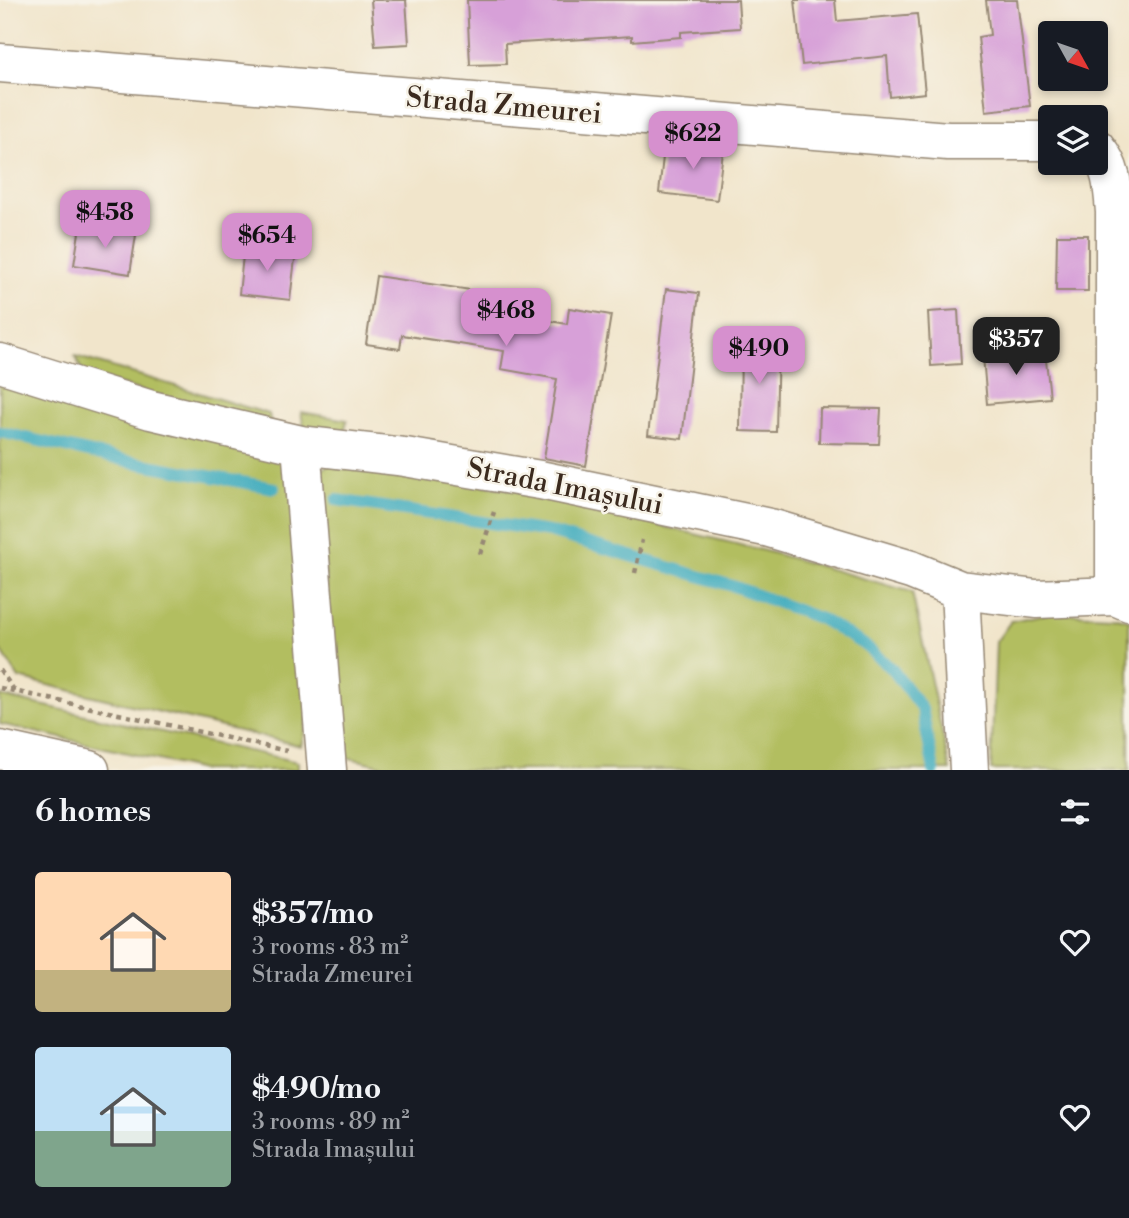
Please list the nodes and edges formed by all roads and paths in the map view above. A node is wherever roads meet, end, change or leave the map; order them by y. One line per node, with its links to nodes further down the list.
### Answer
1 (0, 63): 2 (street, Strada Zmeurei)
2 (1038, 141)
3 (1108, 167): 4 (street)
4 (1122, 329): 12 (street)
5 (0, 363): 6 (street, Strada Imașului)
6 (302, 445): 11 (street, Strada Imașului); 17 (street)
7 (490, 531): 9 (path)
8 (643, 533): 10 (path)
9 (480, 554)
10 (635, 573)
11 (960, 590): 12 (street, Strada Imașului); 19 (street)
12 (1122, 599)
13 (0, 670): 15 (path)
14 (0, 688): 15 (path)
15 (14, 691): 17 (path)
16 (0, 750): 18 (street)
17 (327, 766)
18 (90, 770)
19 (969, 770)

